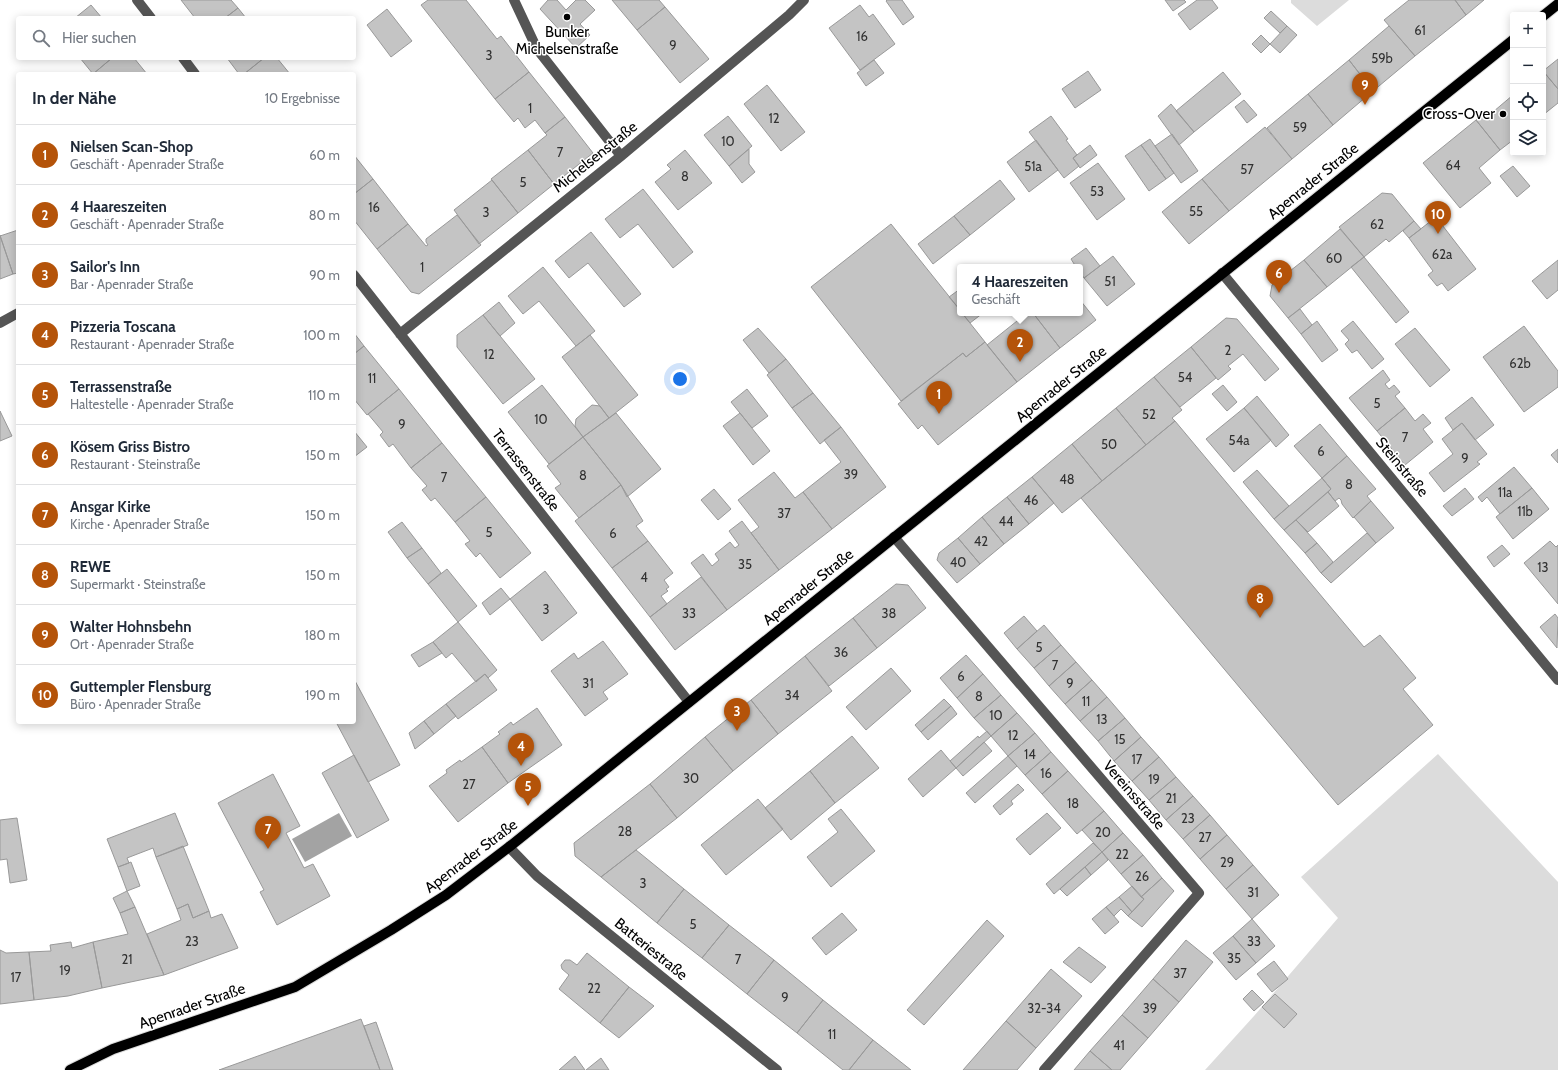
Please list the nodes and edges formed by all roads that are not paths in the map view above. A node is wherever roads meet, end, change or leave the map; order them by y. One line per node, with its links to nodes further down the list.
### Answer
1 (137, 0): 6 (street)
2 (514, 0): 10 (street)
3 (804, 0): 10 (street, Michelsenstraße)
4 (1558, 4): 5 (main road)
5 (1546, 14)
6 (149, 16)
7 (1510, 42): 11 (main road, Apenrader Straße)
8 (185, 60): 9 (street)
9 (194, 72)
10 (621, 156): 15 (street, Michelsenstraße)
11 (1222, 274): 16 (main road, Apenrader Straße); 17 (street, Steinstraße)
12 (356, 278): 15 (street, Terrassenstraße)
13 (16, 314): 14 (street)
14 (0, 323)
15 (400, 334): 18 (street, Terrassenstraße)
16 (894, 537): 18 (main road, Apenrader Straße); 22 (street, Vereinsstraße)
17 (1558, 680)
18 (689, 702): 19 (main road, Apenrader Straße)
19 (509, 846): 20 (main road, Apenrader Straße); 21 (street, Batteriestraße)
20 (70, 1070)
21 (777, 1070)
22 (1044, 1070)

